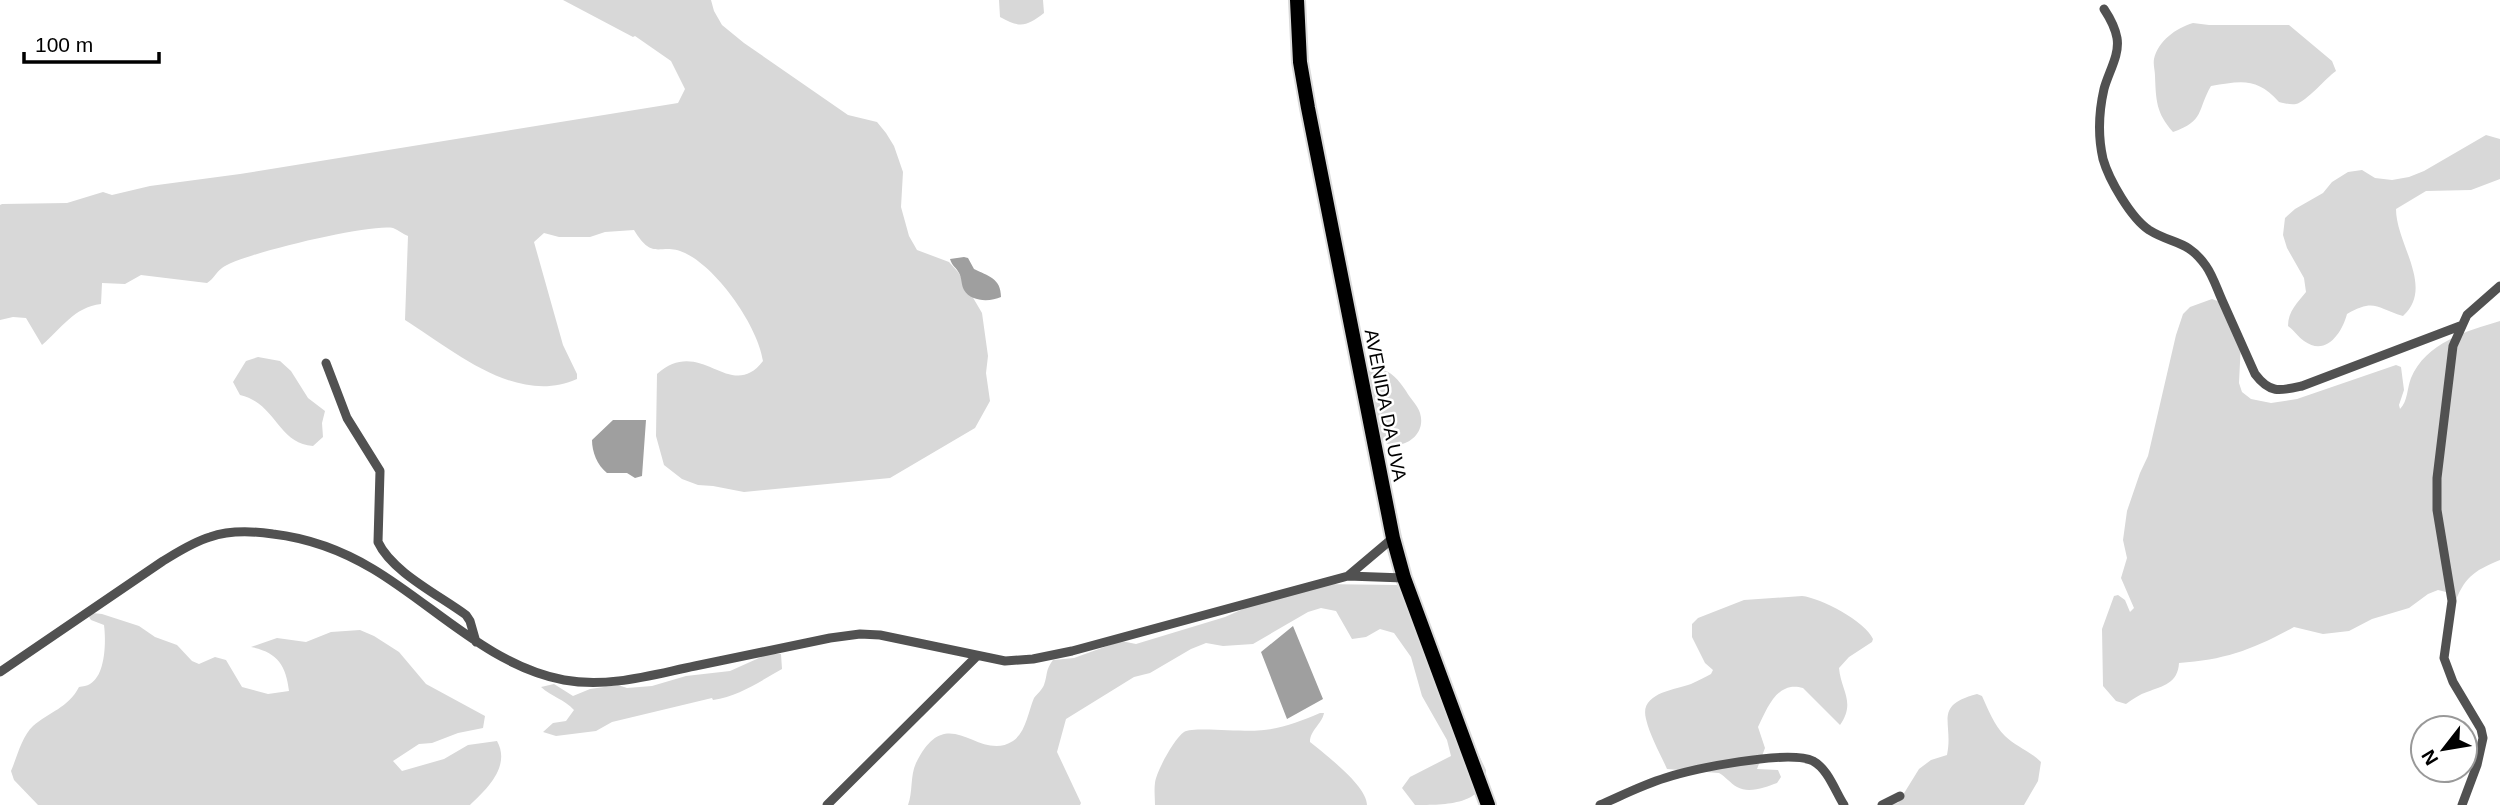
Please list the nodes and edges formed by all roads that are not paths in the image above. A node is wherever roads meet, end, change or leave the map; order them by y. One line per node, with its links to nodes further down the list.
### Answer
1 (1297, 0): 6 (main road, AVENIDA DA UVA)
2 (2104, 9): 4 (street)
3 (2500, 286): 4 (street)
4 (2460, 326): 18 (street)
5 (326, 363): 9 (street)
6 (1393, 538): 7 (street); 8 (main road, AVENIDA DA UVA)
7 (1348, 576): 8 (street); 10 (street)
8 (1404, 578): 14 (main road, AVENIDA DA UVA)
9 (476, 642): 10 (street); 11 (street)
10 (976, 657): 13 (street)
11 (0, 672)
12 (1900, 796): 17 (street)
13 (827, 805)
14 (1488, 805)
15 (1600, 805): 16 (street)
16 (1844, 805)
17 (1882, 805)
18 (2462, 805)

